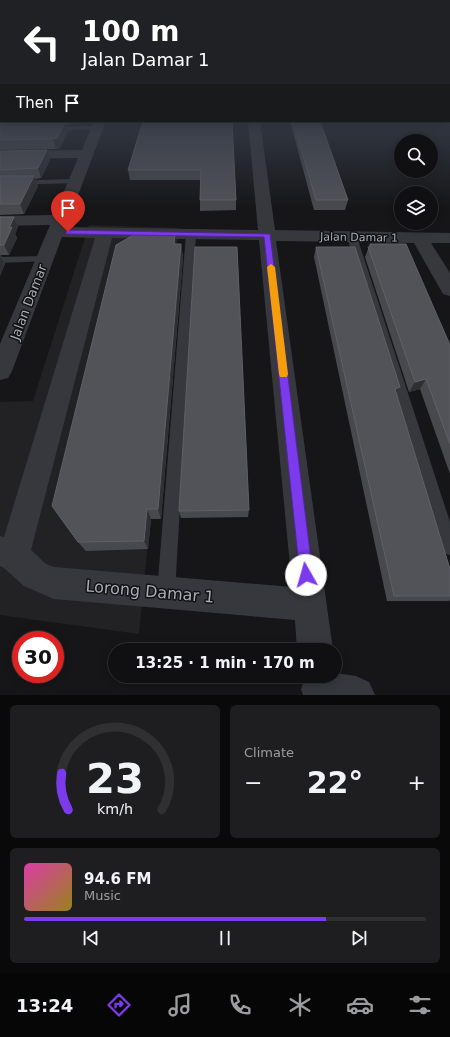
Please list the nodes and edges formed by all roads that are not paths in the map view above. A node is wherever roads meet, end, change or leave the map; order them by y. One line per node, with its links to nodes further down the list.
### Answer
1 (91, 143): 3 (street, Jalan Damar)
2 (257, 143): 11 (street)
3 (87, 154): 4 (street); 5 (street, Jalan Damar)
4 (0, 155)
5 (76, 181): 6 (lane); 8 (street, Jalan Damar)
6 (0, 183)
7 (0, 221): 8 (street, Jalan Damar 1)
8 (58, 226): 9 (street, Jalan Damar 1); 15 (street, Jalan Damar)
9 (105, 233): 10 (street, Jalan Damar 1); 21 (street)
10 (191, 234): 11 (street, Jalan Damar 1); 22 (lane)
11 (268, 235): 12 (street, Jalan Damar 1); 23 (street)
12 (352, 236): 13 (street, Jalan Damar 1); 20 (lane)
13 (419, 237): 14 (street, Jalan Damar 1); 17 (street)
14 (450, 238)
15 (44, 259): 16 (lane); 18 (street, Jalan Damar)
16 (0, 260)
17 (450, 289)
18 (10, 322): 19 (street, Jalan Damar)
19 (0, 371)
20 (450, 547)
21 (7, 553): 22 (street, Lorong Damar 1)
22 (166, 592): 23 (street, Lorong Damar 1)
23 (310, 605): 24 (street)
24 (314, 643)
25 (319, 687): 26 (street)
26 (356, 695)

